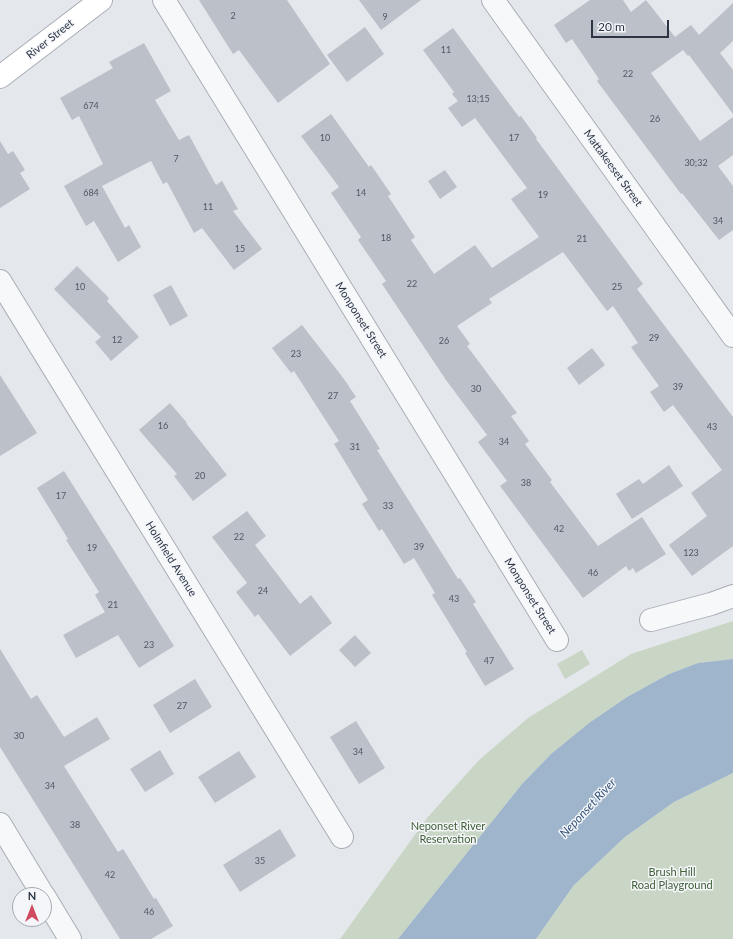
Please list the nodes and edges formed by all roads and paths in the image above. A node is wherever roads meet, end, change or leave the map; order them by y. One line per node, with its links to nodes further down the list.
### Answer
1 (101, 0): 4 (main road, River Street)
2 (164, 0): 9 (street, Monponset Street)
3 (493, 0): 6 (street, Mattakeeset Street)
4 (0, 77)
5 (0, 281): 11 (street, Holmfield Avenue)
6 (733, 336)
7 (733, 596): 8 (street)
8 (651, 620)
9 (557, 640)
10 (0, 824): 12 (street)
11 (342, 838)
12 (38, 887)
13 (52, 909): 14 (street)
14 (70, 939)

